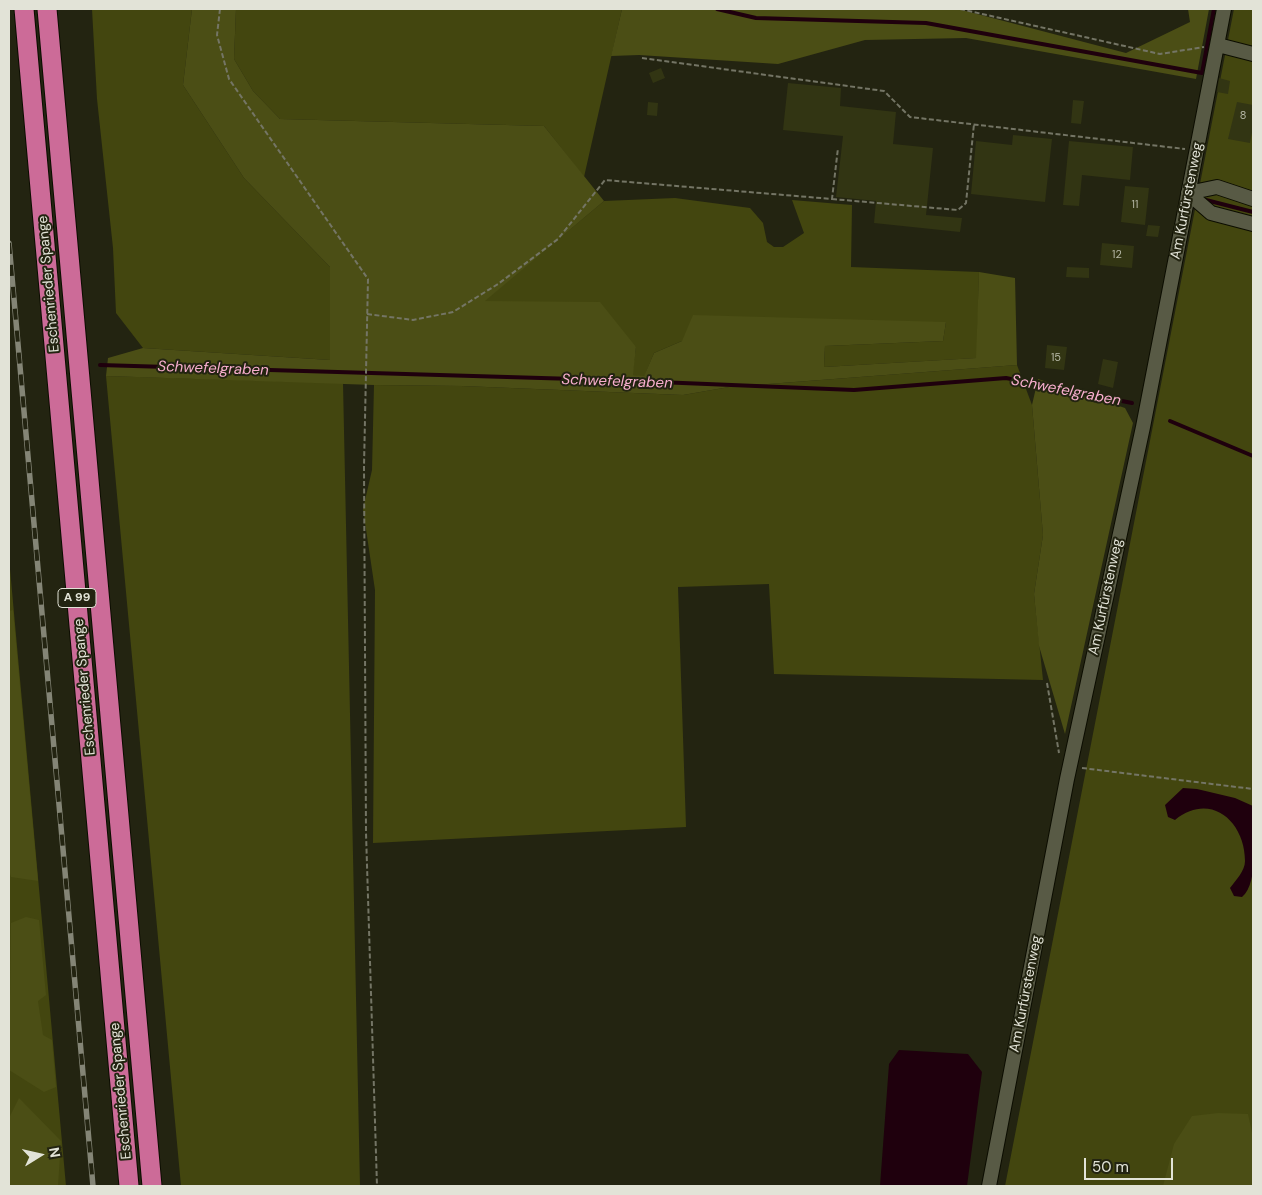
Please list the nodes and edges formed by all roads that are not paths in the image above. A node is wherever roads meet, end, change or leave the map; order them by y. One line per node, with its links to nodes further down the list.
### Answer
1 (24, 9): 9 (highway, Eschenrieder Spange / A 99)
2 (47, 9): 10 (highway, Eschenrieder Spange / A 99)
3 (1224, 9): 4 (street, Am Kurfürstenweg)
4 (1218, 45): 5 (street); 6 (street, Am Kurfürstenweg)
5 (1253, 54)
6 (1188, 193): 7 (street); 8 (street); 11 (street, Am Kurfürstenweg)
7 (1253, 200)
8 (1253, 224)
9 (129, 1186)
10 (152, 1186)
11 (989, 1186)

